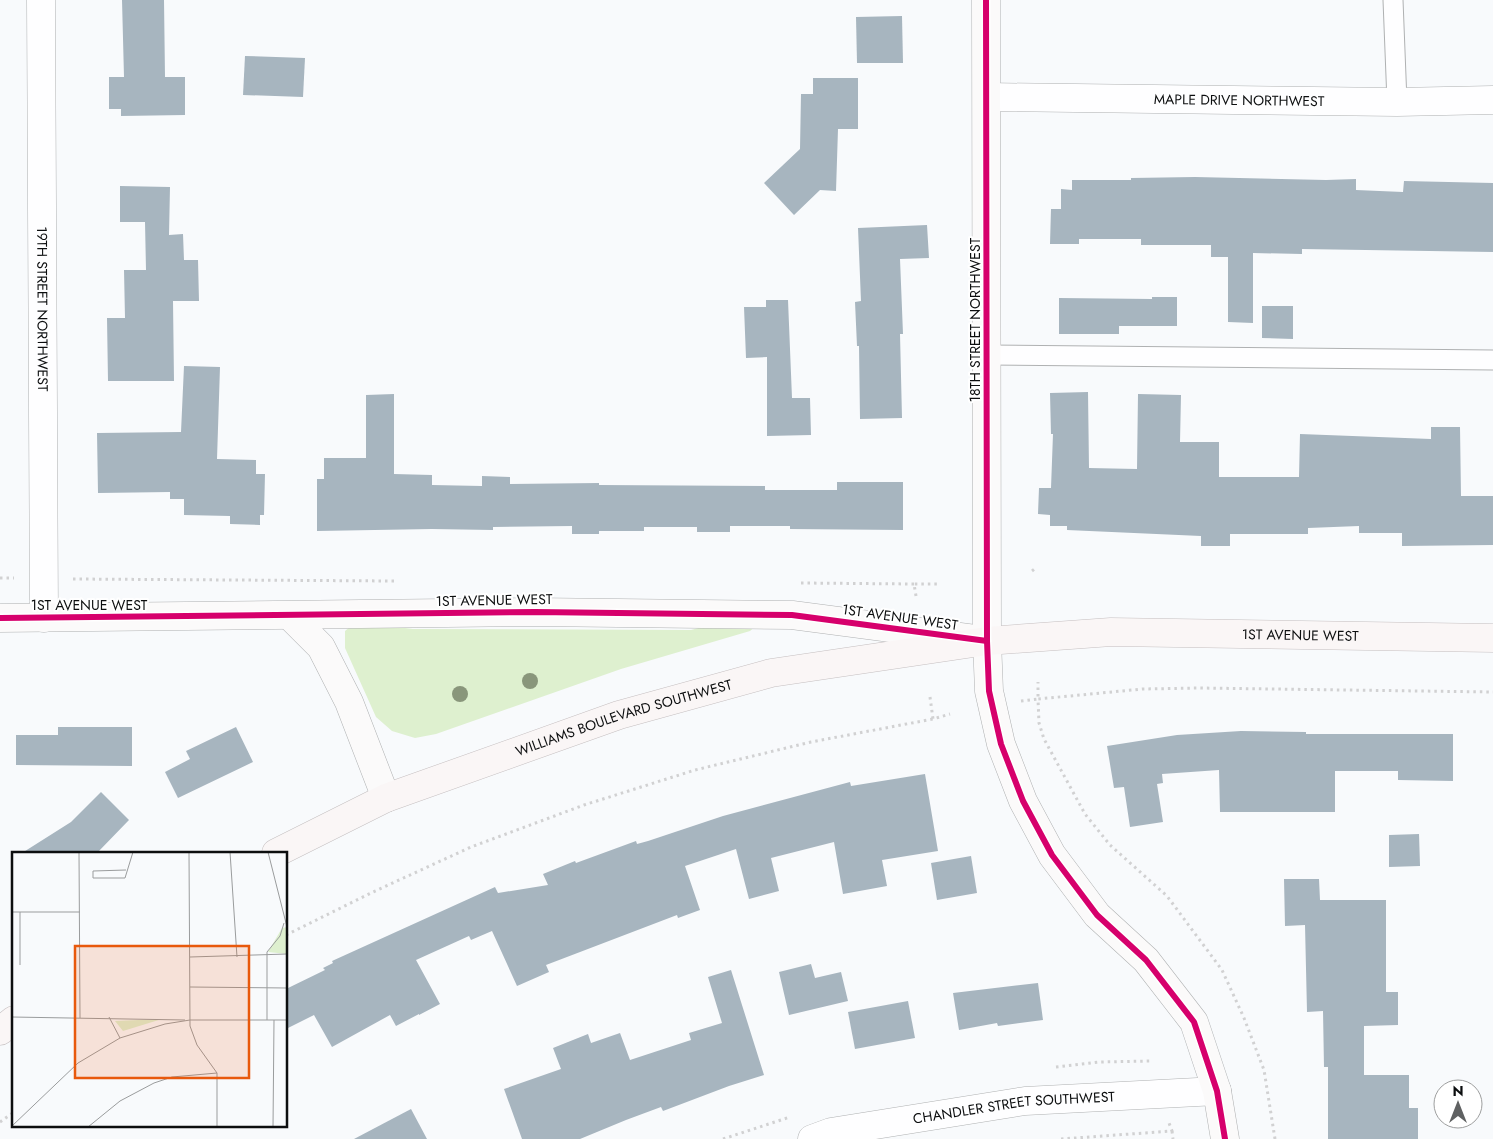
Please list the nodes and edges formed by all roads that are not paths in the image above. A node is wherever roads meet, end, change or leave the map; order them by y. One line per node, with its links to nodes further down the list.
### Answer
1 (42, 0): 11 (street, 19TH STREET NORTHWEST)
2 (986, 0): 4 (street, 18TH STREET NORTHWEST)
3 (1393, 0): 6 (lane)
4 (987, 97): 6 (street, MAPLE DRIVE NORTHWEST); 7 (street, 18TH STREET NORTHWEST)
5 (1493, 100): 6 (street, MAPLE DRIVE NORTHWEST)
6 (1397, 102)
7 (987, 355): 8 (lane); 13 (street, 18TH STREET NORTHWEST)
8 (1493, 360)
9 (290, 616): 11 (street, 1ST AVENUE WEST); 13 (street, 1ST AVENUE WEST); 14 (street)
10 (0, 618): 11 (street, 1ST AVENUE WEST)
11 (44, 618)
12 (1493, 638): 13 (main road, 1ST AVENUE WEST)
13 (987, 641): 14 (main road, WILLIAMS BOULEVARD SOUTHWEST); 18 (street, 18TH STREET NORTHWEST)
14 (386, 798): 15 (main road, WILLIAMS BOULEVARD SOUTHWEST)
15 (278, 852)
16 (12, 1022): 17 (main road)
17 (0, 1031)
18 (1217, 1091): 19 (street, CHANDLER STREET SOUTHWEST); 20 (street, 18TH STREET NORTHWEST)
19 (812, 1139)
20 (1225, 1139)

